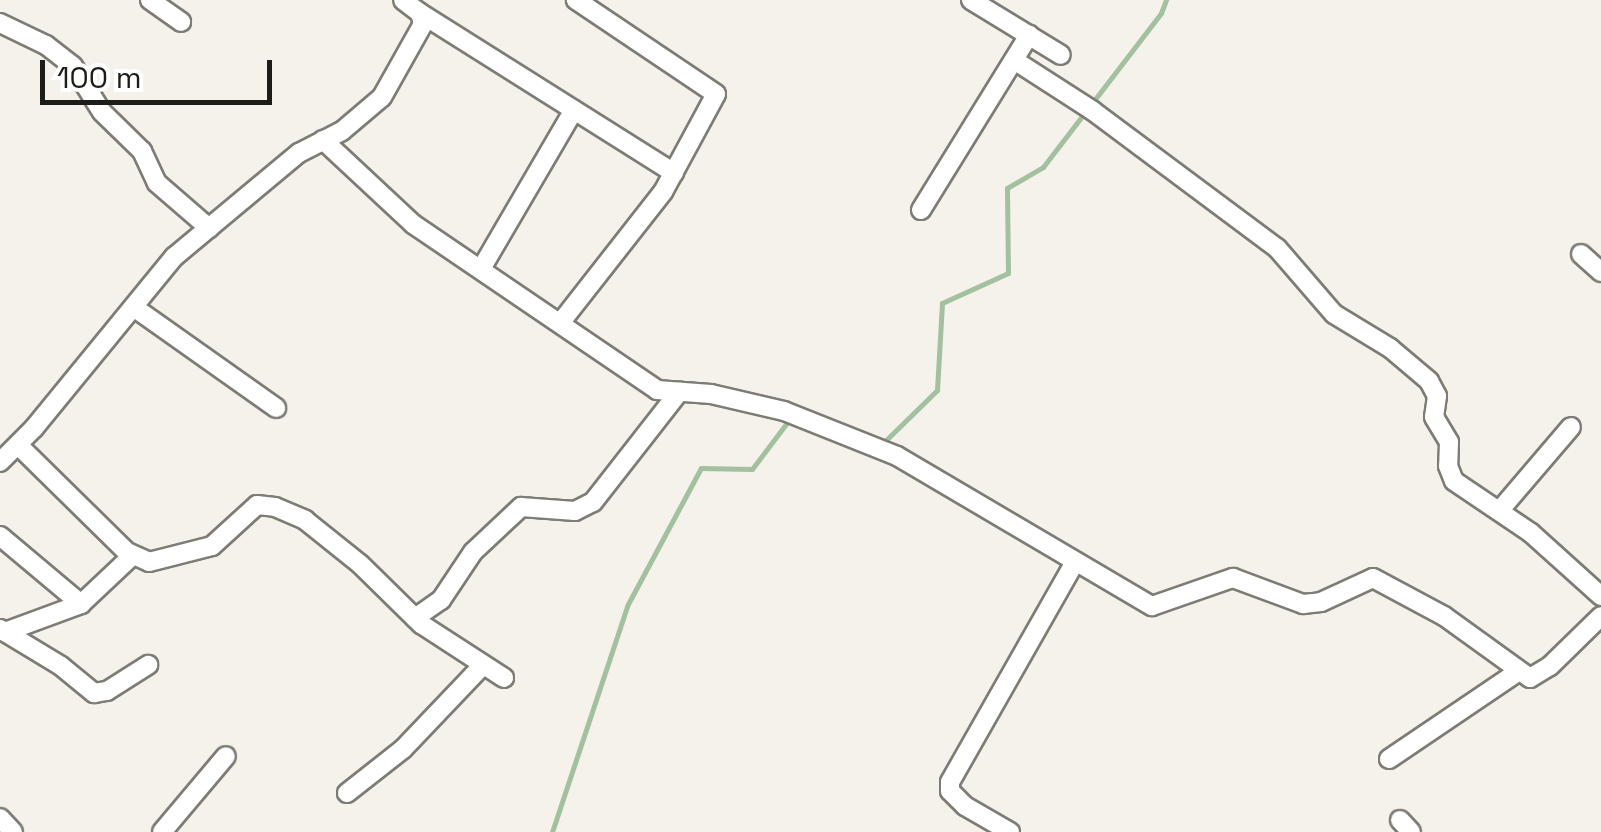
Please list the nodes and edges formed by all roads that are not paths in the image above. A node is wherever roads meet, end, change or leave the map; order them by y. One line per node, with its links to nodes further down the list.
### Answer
1 (150, 0): 5 (street)
2 (576, 0): 12 (street)
3 (971, 0): 7 (street)
4 (408, 3): 10 (street); 11 (street)
5 (180, 22)
6 (0, 23): 14 (street)
7 (1029, 36): 8 (street); 9 (street)
8 (1061, 55)
9 (1014, 60): 13 (street); 25 (street)
10 (574, 110): 12 (street); 16 (street)
11 (323, 140): 14 (street); 16 (street)
12 (674, 174): 19 (street)
13 (921, 210)
14 (209, 228): 18 (street)
15 (1580, 254): 17 (street)
16 (480, 269): 19 (street)
17 (1601, 272)
18 (135, 308): 21 (street); 23 (street)
19 (561, 322): 20 (street)
20 (679, 392): 28 (street); 32 (street)
21 (276, 408)
22 (1572, 427): 25 (street)
23 (18, 445): 24 (street); 27 (street)
24 (0, 462)
25 (1500, 510): 29 (street)
26 (0, 536): 30 (street)
27 (132, 556): 30 (street); 32 (street)
28 (1074, 564): 36 (street); 44 (street)
29 (1601, 596)
30 (80, 604): 33 (street)
31 (1601, 616): 36 (street)
32 (415, 618): 35 (street)
33 (3, 630): 34 (street)
34 (148, 664)
35 (484, 665): 37 (street); 40 (street)
36 (1520, 671): 39 (street)
37 (504, 678)
38 (226, 756): 43 (street)
39 (1390, 760)
40 (347, 792)
41 (0, 818): 42 (street)
42 (13, 832)
43 (162, 832)
44 (1010, 832)

